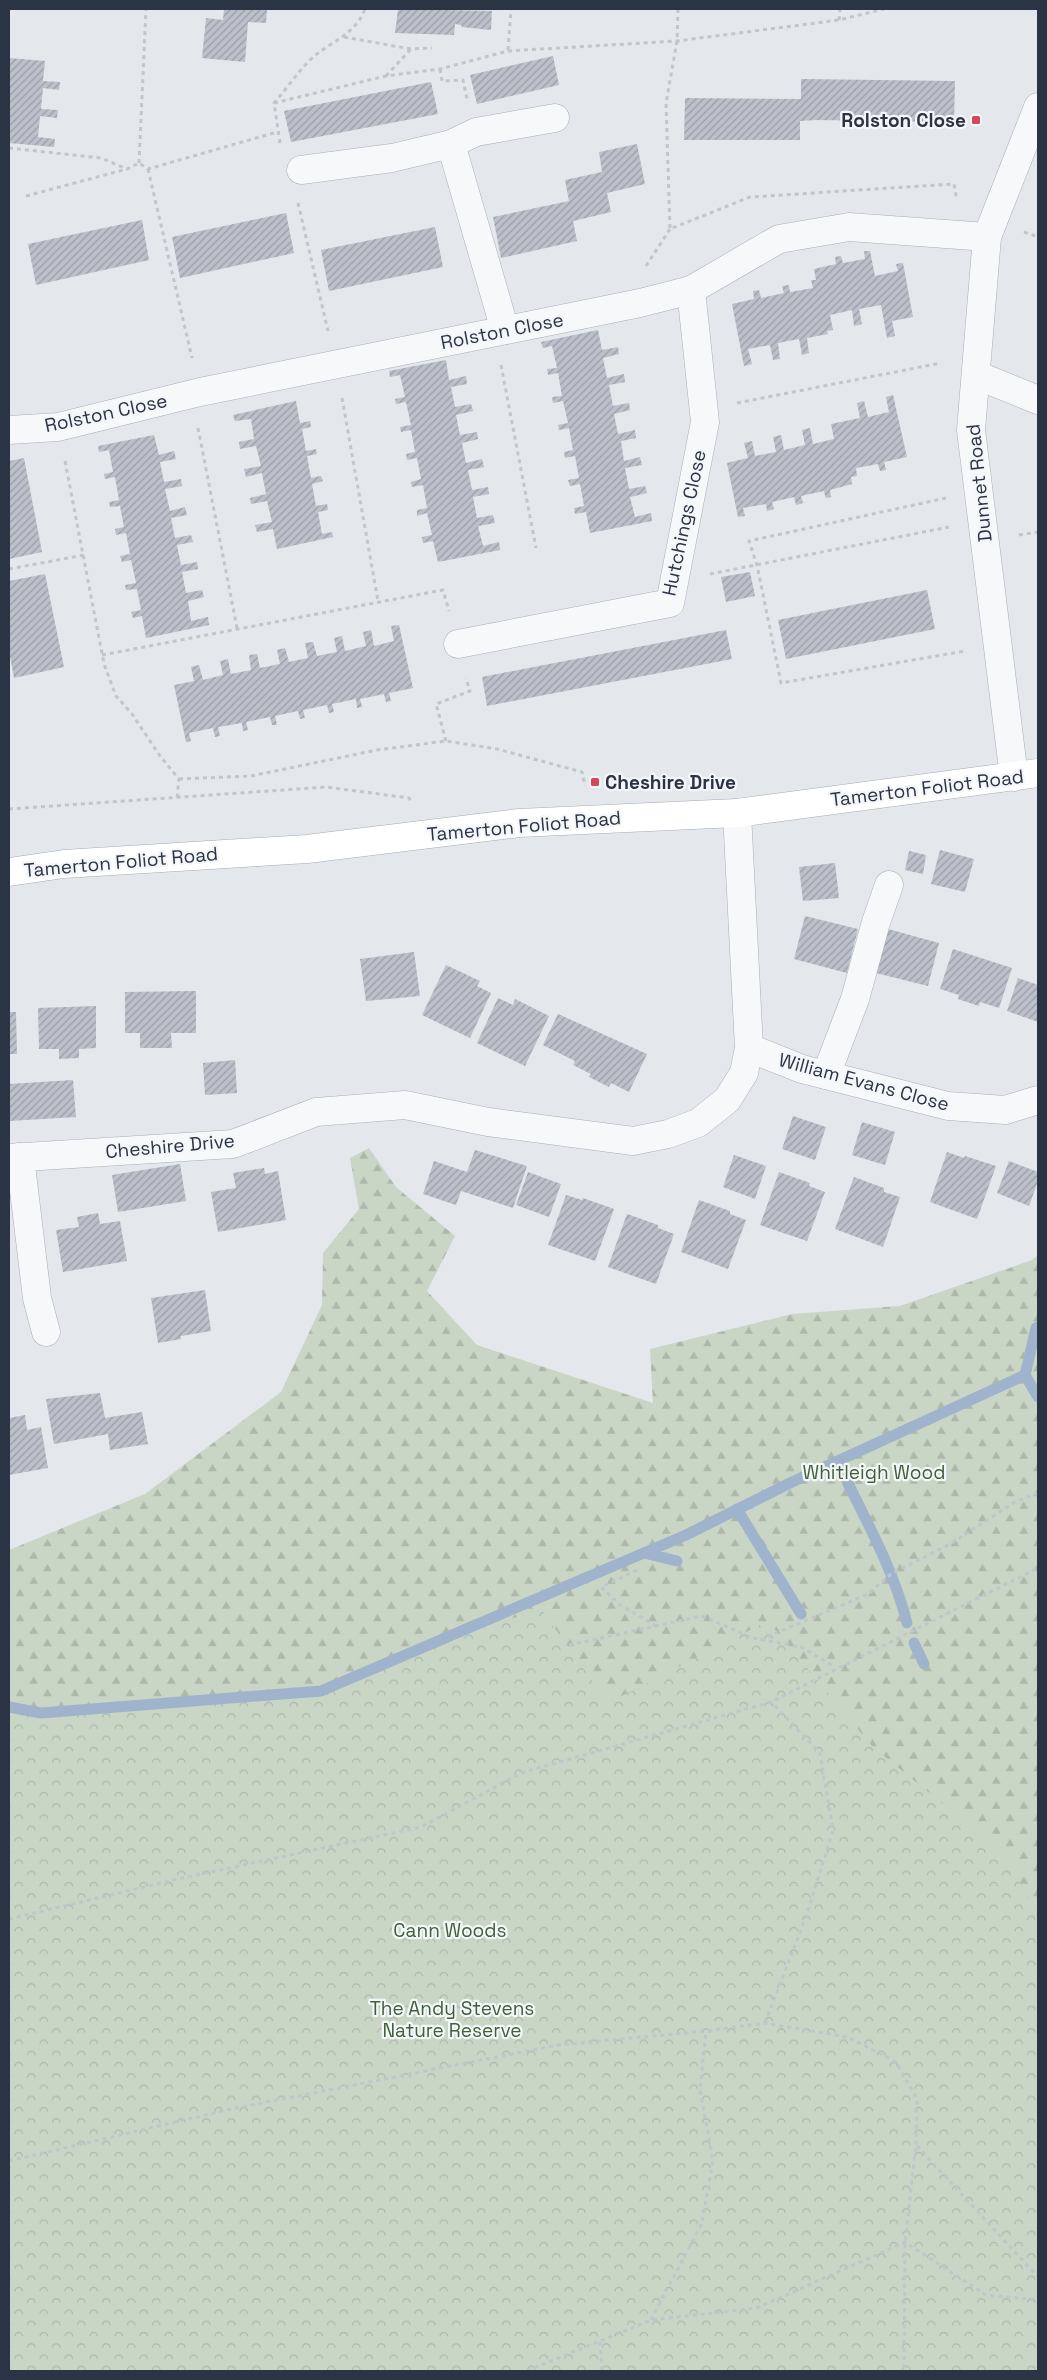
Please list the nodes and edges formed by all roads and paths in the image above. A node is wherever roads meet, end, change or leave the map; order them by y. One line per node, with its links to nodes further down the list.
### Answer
1 (146, 9): 22 (path)
2 (365, 9): 8 (path)
3 (511, 9): 12 (path)
4 (678, 9): 9 (path)
5 (840, 9): 7 (path)
6 (884, 9): 7 (path)
7 (839, 20): 9 (path)
8 (343, 37): 11 (path); 16 (path)
9 (677, 41): 12 (path); 27 (path)
10 (432, 48): 11 (path)
11 (411, 49): 14 (path)
12 (508, 51): 13 (path)
13 (440, 69): 14 (path); 15 (path)
14 (386, 76): 16 (path)
15 (462, 80)
16 (274, 104): 19 (path)
17 (1038, 107): 27 (street, Dunnet Road)
18 (555, 118): 20 (street)
19 (276, 132): 24 (path); 25 (path)
20 (452, 144): 25 (street); 29 (street)
21 (9, 148): 23 (path)
22 (139, 163): 23 (path); 24 (path)
23 (127, 169): 26 (path)
24 (148, 169): 33 (path)
25 (297, 174): 30 (path)
26 (26, 196)
27 (976, 236): 28 (street, Rolston Close); 31 (street, Dunnet Road)
28 (691, 290): 29 (street, Rolston Close); 35 (street, Hutchings Close)
29 (505, 330): 30 (street, Rolston Close)
30 (336, 365): 33 (street, Rolston Close); 49 (path)
31 (976, 366): 34 (street); 35 (path); 39 (street, Dunnet Road)
32 (503, 373): 43 (path)
33 (200, 392): 37 (street, Rolston Close)
34 (1038, 400)
35 (704, 410): 47 (street, Hutchings Close)
36 (196, 422): 50 (path)
37 (58, 426): 38 (street, Rolston Close); 44 (path)
38 (9, 430)
39 (978, 490): 40 (street, Dunnet Road); 45 (path)
40 (982, 520): 45 (path); 52 (street, Dunnet Road)
41 (1038, 532): 42 (path)
42 (1024, 534)
43 (536, 548)
44 (84, 555): 46 (path); 53 (path)
45 (757, 565): 47 (path); 52 (path)
46 (9, 569)
47 (675, 581): 51 (street, Hutchings Close)
48 (429, 592): 49 (path)
49 (378, 601): 50 (path)
50 (237, 628): 53 (path)
51 (458, 644)
52 (998, 645): 56 (street, Dunnet Road)
53 (102, 655): 57 (path)
54 (450, 698): 55 (path)
55 (446, 741): 57 (path); 61 (path)
56 (1026, 775): 60 (main road, Tamerton Foliot Road)
57 (179, 779): 58 (path)
58 (177, 798): 59 (path); 62 (path)
59 (9, 809)
60 (737, 812): 61 (main road, Tamerton Foliot Road); 65 (street, Cheshire Drive)
61 (591, 818): 62 (main road, Tamerton Foliot Road)
62 (434, 834): 63 (main road, Tamerton Foliot Road)
63 (9, 872)
64 (889, 885): 66 (street)
65 (750, 1048): 66 (street, William Evans Close); 68 (street, Cheshire Drive)
66 (826, 1075): 67 (street, William Evans Close)
67 (1038, 1100)
68 (14, 1157): 69 (street, Cheshire Drive)
69 (46, 1332)
70 (1038, 1493): 74 (path)
71 (1038, 1568): 76 (path)
72 (638, 1570): 73 (path)
73 (657, 1626): 74 (path); 75 (path)
74 (760, 1640): 76 (path)
75 (569, 1644)
76 (836, 1668): 77 (path)
77 (771, 1702): 78 (path); 79 (path)
78 (9, 1919)
79 (765, 2023): 80 (path); 81 (path)
80 (706, 2031): 82 (path); 86 (path)
81 (916, 2145): 83 (path); 84 (path)
82 (9, 2162)
83 (905, 2242): 85 (path); 86 (path); 90 (path)
84 (1038, 2277)
85 (1038, 2300)
86 (651, 2320): 87 (path)
87 (600, 2342): 88 (path); 89 (path)
88 (527, 2371)
89 (602, 2371)
90 (904, 2371)

